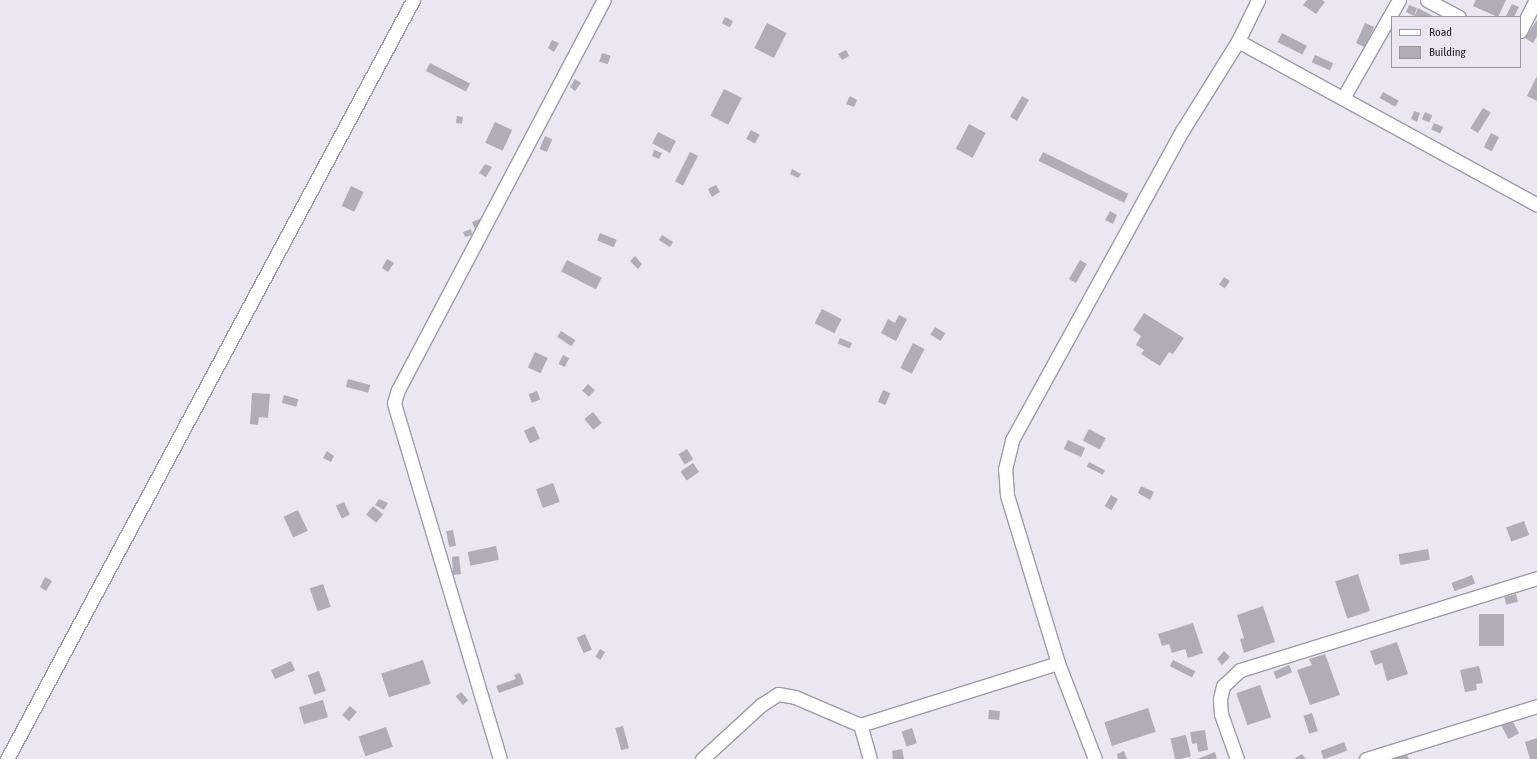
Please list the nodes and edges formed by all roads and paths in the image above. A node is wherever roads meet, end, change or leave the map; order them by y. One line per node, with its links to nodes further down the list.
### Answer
1 (413, 0): 16 (street)
2 (604, 0): 17 (street)
3 (1258, 0): 9 (street)
4 (1400, 0): 10 (street)
5 (1427, 0): 7 (street)
6 (1536, 0): 8 (street)
7 (1457, 16)
8 (1521, 28)
9 (1238, 42): 10 (street); 13 (street)
10 (1343, 98): 11 (street)
11 (1537, 205)
12 (1537, 578): 21 (street)
13 (1058, 663): 15 (street); 20 (street)
14 (1537, 706): 22 (street)
15 (860, 725): 18 (street); 19 (street)
16 (6, 759)
17 (500, 759)
18 (702, 759)
19 (870, 759)
20 (1095, 759)
21 (1237, 759)
22 (1366, 759)

